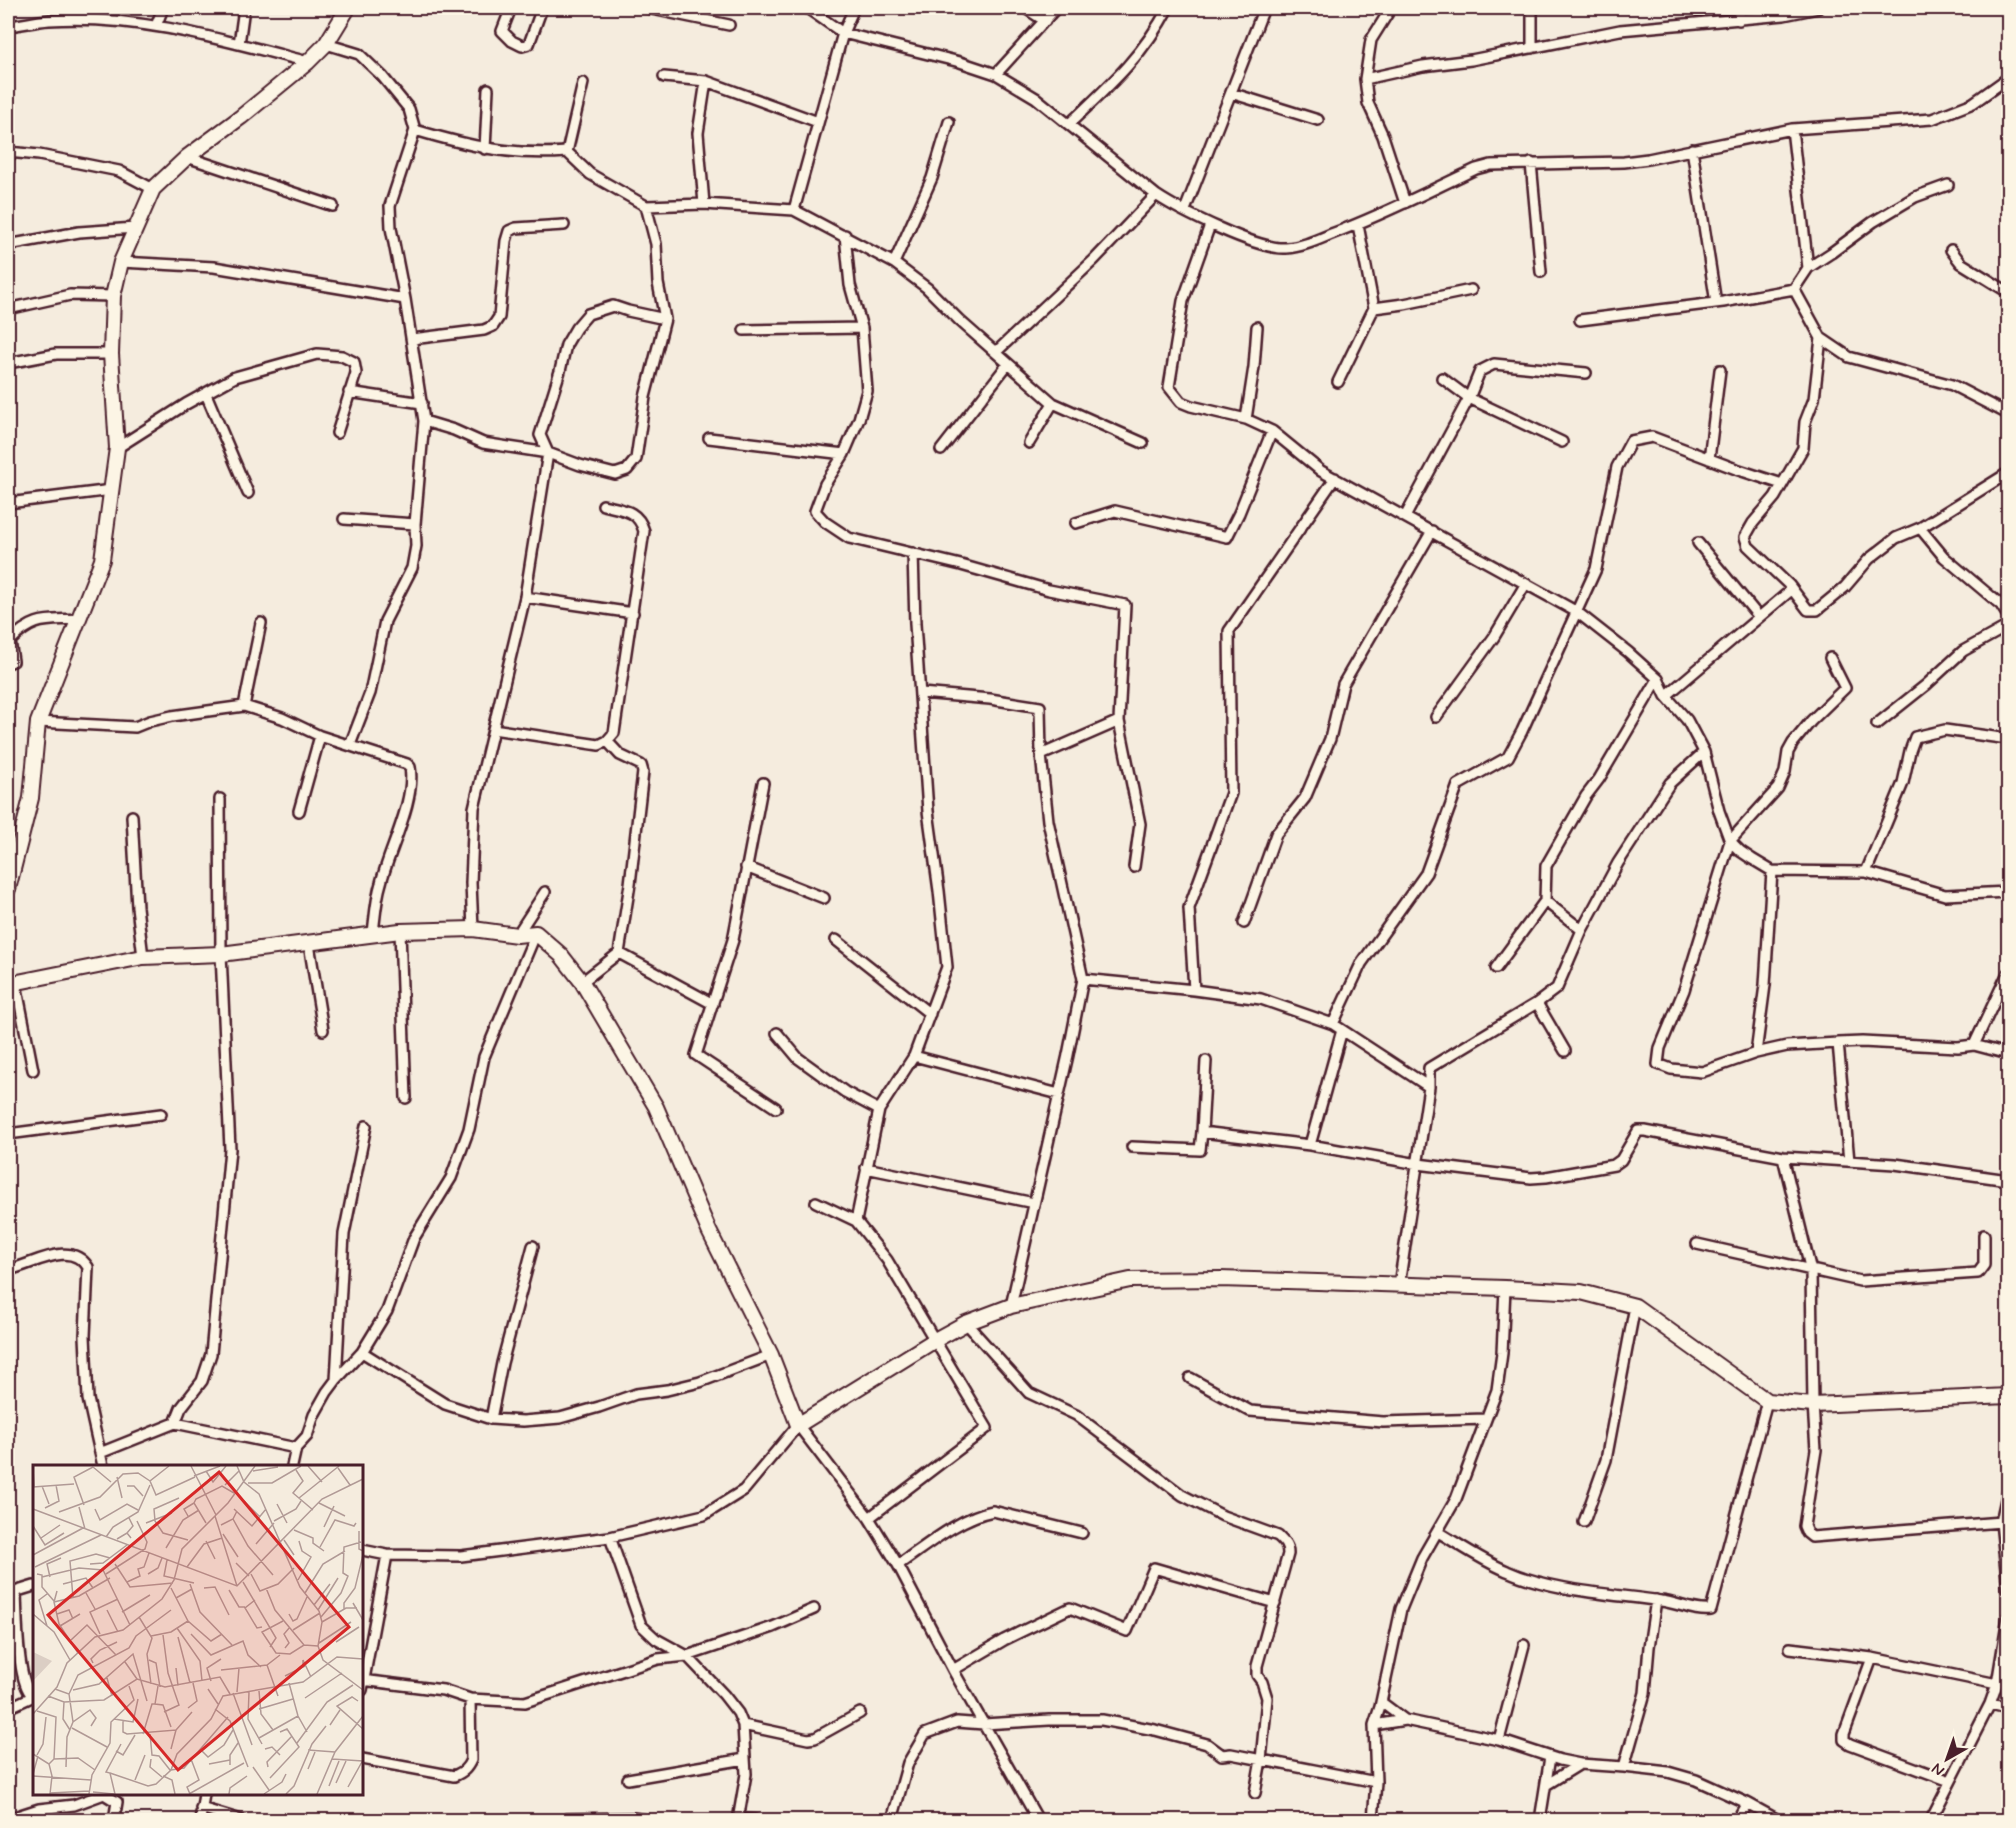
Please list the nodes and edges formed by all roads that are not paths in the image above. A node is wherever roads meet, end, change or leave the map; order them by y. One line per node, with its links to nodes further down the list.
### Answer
1 (163, 8): 21 (street)
2 (244, 8): 23 (street)
3 (348, 8): 24 (street)
4 (511, 8): 5 (street)
5 (542, 8)
6 (647, 8): 19 (street)
7 (807, 8): 22 (street)
8 (854, 8): 22 (street)
9 (1025, 8): 18 (street)
10 (1056, 8): 18 (street)
11 (1168, 8): 38 (street)
12 (1264, 8): 34 (street)
13 (1391, 8): 30 (street)
14 (1532, 8): 25 (street)
15 (1739, 8): 17 (street)
16 (1818, 8): 17 (street)
17 (1739, 20): 25 (street)
18 (1045, 21): 27 (street)
19 (729, 25)
20 (8, 26): 21 (street)
21 (156, 26): 23 (street)
22 (843, 33): 27 (street); 36 (street)
23 (239, 44): 26 (street)
24 (326, 44): 26 (street); 40 (street)
25 (1532, 48): 30 (street)
26 (308, 62): 45 (street)
27 (996, 74): 38 (street)
28 (664, 77): 31 (street)
29 (2008, 78): 39 (street)
30 (1365, 79): 50 (street)
31 (706, 81): 36 (street); 51 (street)
32 (583, 83): 44 (street)
33 (488, 89): 41 (street)
34 (1231, 93): 35 (street); 55 (street)
35 (1318, 120)
36 (818, 122): 54 (street)
37 (949, 122): 64 (street)
38 (1069, 124): 49 (street)
39 (1792, 129): 42 (street); 65 (street)
40 (415, 130): 41 (street); 71 (street)
41 (485, 149): 44 (street)
42 (1692, 149): 46 (street); 72 (street)
43 (8, 152): 48 (street)
44 (567, 152): 53 (street)
45 (186, 157): 48 (street); 52 (street)
46 (1531, 163): 50 (street); 66 (street)
47 (1948, 185): 65 (street)
48 (153, 189): 59 (street)
49 (1156, 195): 55 (street); 82 (street)
50 (1405, 203): 58 (street)
51 (704, 204): 53 (street); 54 (street)
52 (333, 206)
53 (646, 206): 75 (street)
54 (794, 210): 60 (street)
55 (1185, 210): 57 (street)
56 (564, 225): 81 (street)
57 (1210, 225): 58 (street); 96 (street)
58 (1358, 225): 73 (street)
59 (135, 228): 61 (street); 63 (street)
60 (845, 235): 64 (street); 78 (street)
61 (8, 245)
62 (1951, 250): 69 (street)
63 (121, 262): 70 (street); 71 (street)
64 (894, 263): 82 (street)
65 (1808, 268): 67 (street)
66 (1541, 272)
67 (1794, 289): 72 (street); 80 (street)
68 (1471, 290): 73 (street)
69 (2008, 292)
70 (113, 296): 74 (street); 83 (street)
71 (405, 299): 81 (street)
72 (1716, 303): 76 (street)
73 (1374, 308): 89 (street)
74 (8, 309)
75 (665, 319): 106 (street); 106 (street)
76 (1580, 320)
77 (1257, 327): 96 (street)
78 (862, 328): 79 (street); 107 (street)
79 (744, 330)
80 (1821, 338): 95 (street); 111 (street)
81 (412, 339): 94 (street)
82 (996, 352): 85 (street)
83 (111, 354): 84 (street); 104 (street)
84 (8, 363)
85 (1008, 364): 93 (street); 105 (street)
86 (1720, 370): 108 (street)
87 (1586, 373): 92 (street)
88 (1442, 378): 92 (street)
89 (1338, 382)
90 (349, 392): 91 (street); 94 (street); 99 (street)
91 (206, 394): 104 (street); 113 (street)
92 (1469, 398): 101 (street); 116 (street)
93 (1053, 402): 102 (street); 103 (street)
94 (422, 403): 97 (street)
95 (2008, 410)
96 (1246, 419): 98 (street)
97 (424, 421): 106 (street); 119 (street)
98 (1272, 431): 110 (street); 118 (street)
99 (337, 433)
100 (709, 438): 107 (street)
101 (1562, 442)
102 (1029, 443)
103 (1143, 443)
104 (117, 448): 112 (street)
105 (941, 450)
106 (548, 453): 126 (street)
107 (844, 454): 123 (street)
108 (1709, 459): 111 (street); 127 (street)
109 (2008, 473): 120 (street)
110 (1335, 478): 116 (street); 182 (street)
111 (1782, 484): 125 (street)
112 (112, 490): 114 (street); 131 (street)
113 (248, 493)
114 (8, 503)
115 (603, 505): 128 (street)
116 (1405, 517): 121 (street)
117 (344, 519): 119 (street)
118 (1076, 523)
119 (416, 524): 148 (street)
120 (1920, 528): 125 (street); 130 (street)
121 (1432, 531): 124 (street); 165 (street)
122 (1698, 543): 129 (street)
123 (913, 553): 137 (street); 142 (street)
124 (1525, 585): 127 (street); 140 (street)
125 (1789, 585): 129 (street)
126 (525, 597): 128 (street); 144 (street)
127 (1577, 612): 136 (street); 186 (street)
128 (633, 613): 147 (street)
129 (1759, 616): 138 (street)
130 (2008, 616)
131 (79, 619): 135 (street); 141 (street)
132 (261, 623): 139 (street)
133 (2008, 626): 143 (street)
134 (1830, 658): 155 (street)
135 (8, 663)
136 (1658, 679): 138 (street); 164 (street)
137 (921, 693): 150 (street); 185 (street)
138 (1666, 696): 149 (street)
139 (244, 706): 141 (street); 145 (street)
140 (1436, 717)
141 (38, 722): 160 (street)
142 (1119, 722): 150 (street); 157 (street)
143 (1877, 724)
144 (493, 729): 147 (street); 166 (street)
145 (320, 736): 148 (street); 153 (street)
146 (2008, 739): 159 (street)
147 (607, 741): 174 (street)
148 (350, 745): 169 (street)
149 (1704, 752): 155 (street); 167 (street)
150 (1041, 755): 179 (street)
151 (763, 783): 156 (street)
152 (220, 799): 175 (street)
153 (298, 811)
154 (132, 816): 176 (street)
155 (1730, 841): 158 (street); 193 (street)
156 (746, 867): 163 (street); 184 (street)
157 (1134, 867)
158 (1772, 871): 159 (street); 193 (street)
159 (1866, 873): 162 (street)
160 (8, 889)
161 (545, 892): 171 (street)
162 (2008, 892)
163 (824, 898)
164 (1545, 901): 167 (street); 177 (street)
165 (1244, 923)
166 (473, 929): 168 (street); 171 (street)
167 (1582, 930): 183 (street)
168 (400, 931): 169 (street); 200 (street)
169 (373, 933): 173 (street)
170 (536, 933): 171 (street); 180 (street); 228 (street)
171 (517, 935)
172 (837, 940): 185 (street)
173 (309, 944): 175 (street); 187 (street)
174 (619, 953): 180 (street); 184 (street)
175 (221, 954): 176 (street); 237 (street)
176 (143, 957): 181 (street)
177 (1496, 968)
178 (2008, 973): 191 (street)
179 (1083, 979): 182 (street); 199 (street)
180 (582, 982): 229 (street)
181 (12, 984): 197 (street)
182 (1194, 990): 186 (street)
183 (1537, 1003): 192 (street); 198 (street)
184 (713, 1004): 201 (street)
185 (930, 1014): 195 (street)
186 (1333, 1024): 188 (street)
187 (323, 1030)
188 (1342, 1030): 198 (street); 207 (street)
189 (777, 1033): 202 (street)
190 (1839, 1043): 191 (street); 193 (street); 210 (street)
191 (1974, 1045): 194 (street)
192 (1565, 1051)
193 (1756, 1053)
194 (2008, 1054)
195 (914, 1056): 199 (street); 202 (street)
196 (1206, 1061): 205 (street)
197 (33, 1070)
198 (1429, 1087): 211 (street)
199 (1059, 1094): 215 (street)
200 (406, 1098)
201 (776, 1108)
202 (879, 1110): 212 (street)
203 (161, 1114): 206 (street)
204 (366, 1126): 231 (street)
205 (1202, 1132): 207 (street); 208 (street)
206 (8, 1134)
207 (1310, 1146): 211 (street)
208 (1132, 1147)
209 (1783, 1156): 210 (street); 211 (street); 221 (street)
210 (1850, 1161): 213 (street)
211 (1418, 1164): 222 (street)
212 (866, 1168): 215 (street); 216 (street)
213 (2008, 1180)
214 (816, 1202): 216 (street)
215 (1034, 1203): 224 (street)
216 (856, 1221): 227 (street)
217 (1984, 1235): 221 (street)
218 (1697, 1244): 221 (street)
219 (533, 1246): 235 (street)
220 (8, 1270): 240 (street)
221 (1811, 1272): 234 (street)
222 (1399, 1285): 223 (street); 224 (street)
223 (1505, 1288): 225 (street); 236 (street)
224 (1011, 1306): 226 (street)
225 (1635, 1306): 233 (street); 245 (street)
226 (966, 1323): 227 (street); 257 (street)
227 (935, 1340): 238 (street); 244 (street)
228 (362, 1352): 231 (street); 235 (street)
229 (771, 1355): 235 (street); 238 (street)
230 (1190, 1378): 236 (street)
231 (336, 1380): 239 (street)
232 (2008, 1396): 234 (street)
233 (1767, 1401): 234 (street); 256 (street)
234 (1813, 1405): 246 (street)
235 (491, 1419)
236 (1486, 1419): 247 (street)
237 (175, 1423): 239 (street); 240 (street)
238 (798, 1425): 244 (street); 249 (street)
239 (296, 1448): 242 (street)
240 (100, 1453): 241 (street)
241 (103, 1465)
242 (292, 1465)
243 (2008, 1490): 246 (street)
244 (869, 1518): 252 (street)
245 (1584, 1522)
246 (2001, 1522): 254 (street)
247 (1438, 1532): 256 (street); 271 (street)
248 (1082, 1533): 252 (street)
249 (610, 1537): 251 (street); 262 (street)
250 (363, 1550): 251 (street)
251 (387, 1555): 265 (street)
252 (898, 1565): 264 (street)
253 (33, 1586): 255 (street)
254 (2008, 1589)
255 (11, 1593): 268 (street)
256 (1656, 1600): 286 (street)
257 (1275, 1603): 264 (street); 284 (street)
258 (814, 1609): 262 (street)
259 (2008, 1617): 266 (street)
260 (1524, 1645): 280 (street)
261 (1790, 1648): 263 (street)
262 (687, 1656): 270 (street); 278 (street)
263 (1872, 1658): 266 (street); 288 (street)
264 (953, 1670): 277 (street)
265 (363, 1680)
266 (1997, 1684): 272 (street)
267 (363, 1685): 270 (street)
268 (33, 1694)
269 (33, 1696): 273 (street)
270 (470, 1700): 282 (street)
271 (1381, 1702): 276 (street); 279 (street)
272 (1990, 1704): 274 (street); 288 (street)
273 (8, 1708)
274 (2008, 1708)
275 (860, 1713): 278 (street)
276 (1405, 1720): 279 (street); 280 (street)
277 (984, 1724): 284 (street); 305 (street); 306 (street)
278 (743, 1725): 283 (street)
279 (1374, 1725): 289 (street)
280 (1499, 1740): 281 (street)
281 (1550, 1757): 285 (street); 290 (street)
282 (363, 1759)
283 (745, 1759): 287 (street); 299 (street)
284 (1261, 1760): 289 (street); 291 (street)
285 (1580, 1764): 286 (street); 290 (street)
286 (1624, 1767): 295 (street)
287 (628, 1779)
288 (1950, 1781): 311 (street)
289 (1376, 1782): 307 (street)
290 (1546, 1785): 308 (street)
291 (1255, 1792)
292 (101, 1795): 297 (street)
293 (106, 1795): 300 (street)
294 (204, 1795): 296 (street)
295 (1747, 1803): 309 (street); 310 (street)
296 (201, 1808): 301 (street); 302 (street)
297 (8, 1819)
298 (567, 1819): 303 (street)
299 (738, 1820): 304 (street)
300 (114, 1821)
301 (200, 1821)
302 (241, 1821)
303 (645, 1821)
304 (754, 1821)
305 (892, 1821)
306 (1038, 1821)
307 (1373, 1821)
308 (1540, 1821)
309 (1737, 1821)
310 (1778, 1821)
311 (1931, 1821)

